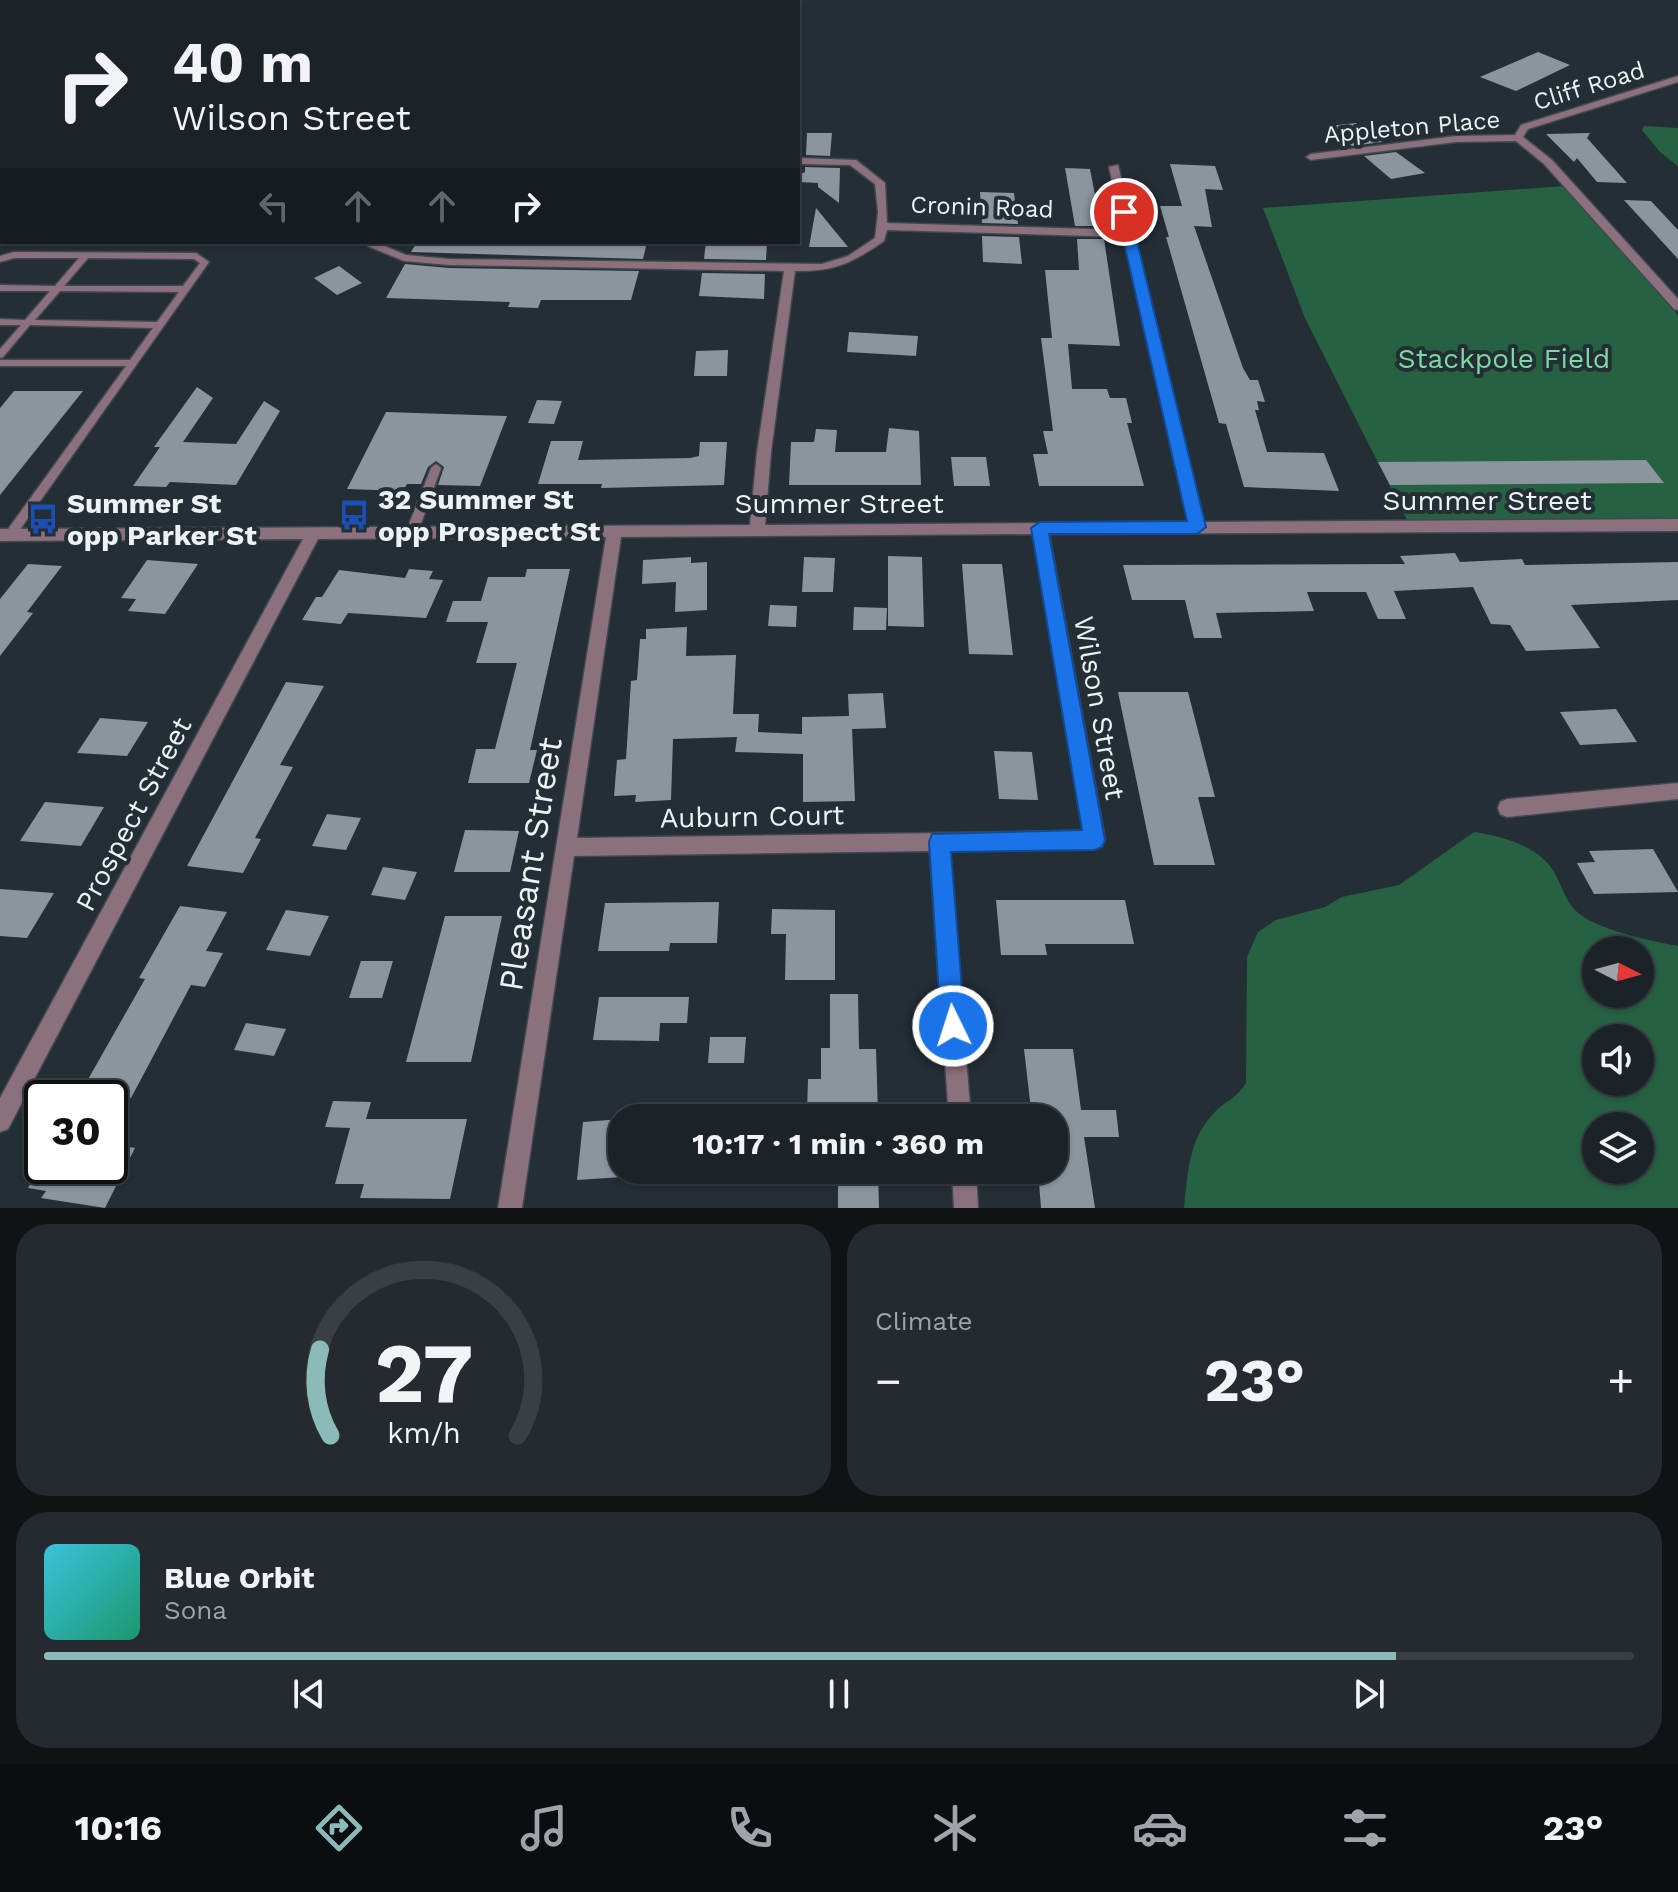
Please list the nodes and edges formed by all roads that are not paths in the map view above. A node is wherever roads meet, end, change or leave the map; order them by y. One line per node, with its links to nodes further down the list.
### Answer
1 (1678, 79): 2 (street, Cliff Road)
2 (1518, 138): 3 (street, Appleton Place); 15 (street)
3 (1311, 157)
4 (800, 161): 6 (street)
5 (1114, 167): 7 (street)
6 (881, 226): 7 (street, Cronin Road); 11 (street)
7 (1129, 234): 24 (street)
8 (374, 244): 11 (street)
9 (85, 256): 10 (lane); 13 (lane); 14 (lane)
10 (0, 259)
11 (790, 267): 26 (street)
12 (0, 288): 13 (lane)
13 (57, 288): 14 (lane); 17 (lane)
14 (186, 289): 18 (lane)
15 (1678, 306)
16 (0, 322): 17 (lane)
17 (25, 325): 18 (lane); 19 (lane)
18 (161, 325): 21 (lane)
19 (0, 355)
20 (0, 363): 21 (lane)
21 (133, 363): 30 (lane)
22 (436, 468): 29 (lane)
23 (1678, 525): 24 (street, Summer Street)
24 (1197, 527): 25 (street, Summer Street)
25 (1040, 528): 26 (street, Summer Street); 33 (street, Wilson Street)
26 (757, 529): 27 (street, Summer Street)
27 (615, 530): 29 (street, Summer Street); 34 (street, Pleasant Street)
28 (314, 532): 29 (street, Summer Street); 30 (street, Summer Street); 36 (street, Prospect Street)
29 (412, 532)
30 (3, 536)
31 (1678, 791): 32 (street)
32 (1507, 808)
33 (939, 842): 34 (street, Auburn Court); 35 (street)
34 (565, 847): 38 (street, Pleasant Street)
35 (959, 1104)
36 (0, 1121)
37 (965, 1184): 39 (street)
38 (510, 1208)
39 (966, 1208)

